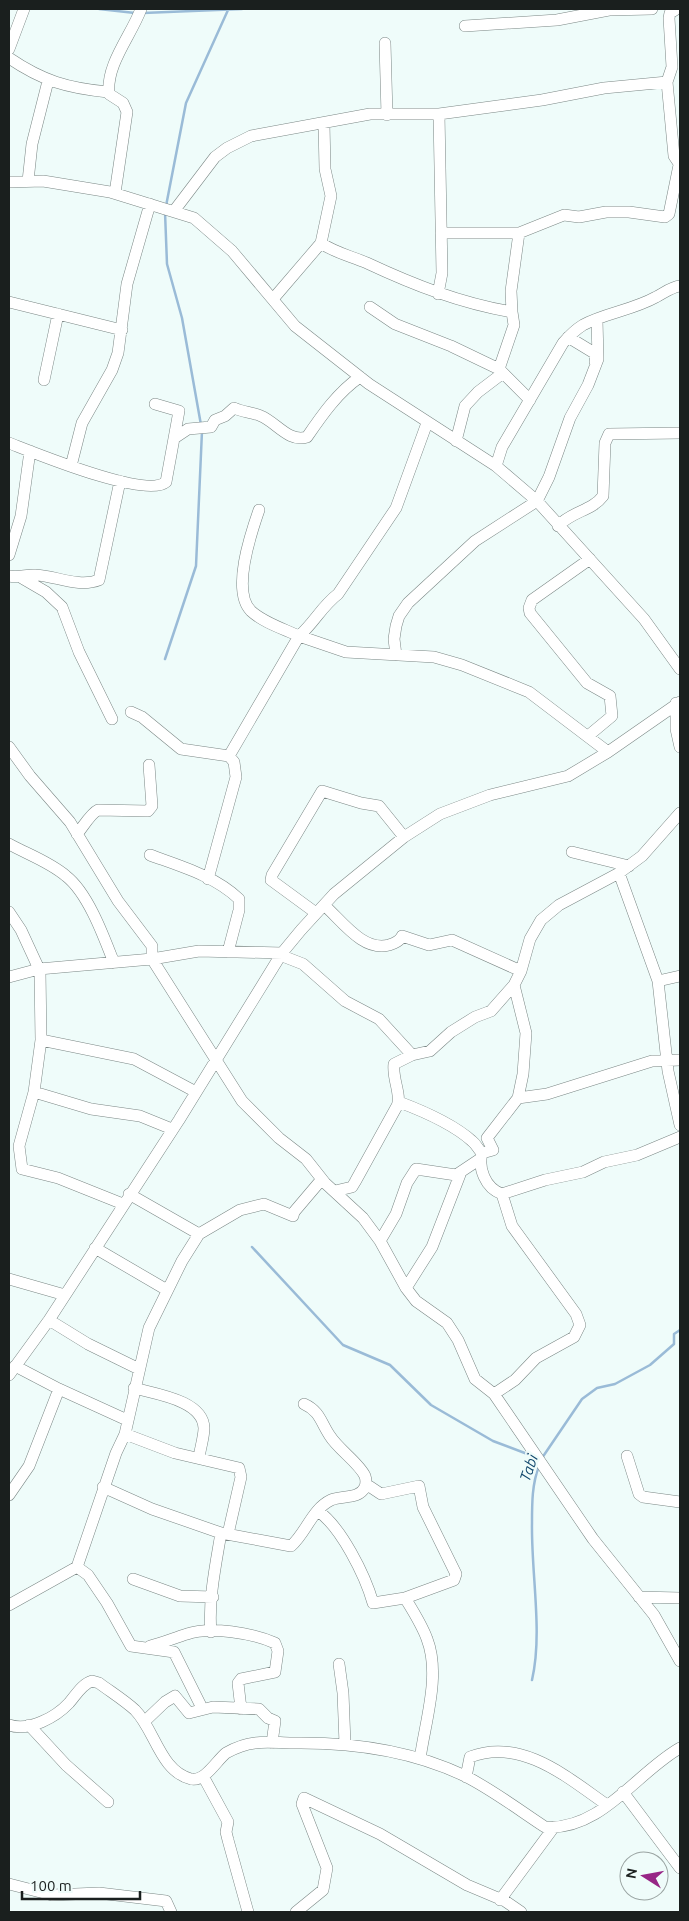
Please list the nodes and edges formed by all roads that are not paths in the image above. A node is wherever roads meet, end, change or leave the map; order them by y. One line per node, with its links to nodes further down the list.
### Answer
1 (24, 9): 7 (street)
2 (141, 9): 11 (street)
3 (652, 9): 5 (street)
4 (675, 10): 10 (street)
5 (465, 26)
6 (384, 43): 14 (street)
7 (9, 50)
8 (9, 58): 9 (street)
9 (48, 81): 11 (street); 17 (street)
10 (668, 82): 12 (street); 13 (street)
11 (108, 92): 19 (street)
12 (676, 110): 16 (street)
13 (439, 114): 14 (street); 22 (street)
14 (387, 115): 15 (street)
15 (324, 124): 21 (street); 24 (street)
16 (679, 165): 23 (street)
17 (28, 181): 18 (street); 19 (street)
18 (9, 182)
19 (115, 193): 20 (street)
20 (150, 204): 21 (street); 33 (street)
21 (174, 211): 27 (street)
22 (441, 233): 23 (street); 26 (street)
23 (519, 233): 30 (street)
24 (321, 243): 26 (street); 27 (street)
25 (680, 286): 32 (street)
26 (438, 294): 30 (street)
27 (274, 299): 36 (street)
28 (9, 302): 31 (street)
29 (370, 307): 35 (street)
30 (512, 312): 35 (street)
31 (58, 314): 33 (street); 37 (street)
32 (597, 320): 34 (street); 38 (street)
33 (122, 330): 49 (street)
34 (568, 337): 38 (street); 39 (street)
35 (501, 371): 39 (street); 46 (street)
36 (360, 377): 42 (street); 43 (street)
37 (44, 380)
38 (588, 385): 52 (street)
39 (530, 400): 50 (street)
40 (154, 404): 41 (street)
41 (179, 419): 43 (street); 45 (street)
42 (427, 423): 46 (street); 59 (street)
43 (188, 429): 45 (street)
44 (680, 433): 54 (street)
45 (176, 437): 51 (street)
46 (456, 441): 50 (street)
47 (9, 443): 48 (street)
48 (30, 451): 49 (street); 55 (street)
49 (71, 466): 51 (street)
50 (496, 466): 52 (street)
51 (120, 481): 58 (street)
52 (537, 501): 54 (street); 60 (street)
53 (259, 510): 59 (street)
54 (558, 526): 56 (street)
55 (9, 555)
56 (590, 559): 61 (street); 65 (street)
57 (9, 576): 58 (street)
58 (22, 578): 64 (street)
59 (299, 636): 60 (street); 69 (street)
60 (396, 656): 65 (street)
61 (680, 669)
62 (678, 702): 67 (street); 68 (street)
63 (131, 712): 69 (street)
64 (112, 719)
65 (588, 736): 68 (street)
66 (9, 747): 72 (street)
67 (680, 747)
68 (608, 752): 73 (street)
69 (229, 756): 79 (street)
70 (149, 765): 72 (street)
71 (680, 813): 77 (street)
72 (77, 834): 85 (street)
73 (404, 837): 80 (street); 82 (street)
74 (9, 844): 86 (street)
75 (572, 852): 77 (street)
76 (150, 855): 79 (street)
77 (629, 866): 78 (street)
78 (619, 873): 88 (street); 91 (street)
79 (208, 879): 83 (street)
80 (324, 905): 82 (street); 88 (street)
81 (9, 912): 87 (street)
82 (316, 913): 84 (street)
83 (228, 952): 84 (street); 85 (street)
84 (282, 953): 94 (street); 97 (street)
85 (152, 959): 86 (street); 97 (street)
86 (114, 963): 87 (street)
87 (39, 970): 90 (street); 93 (street)
88 (521, 972): 92 (street)
89 (680, 976): 91 (street)
90 (9, 978)
91 (658, 981): 95 (street)
92 (514, 985): 94 (street); 100 (street)
93 (41, 1040): 98 (street); 99 (street)
94 (412, 1055): 101 (street)
95 (666, 1060): 96 (street); 100 (street); 102 (street)
96 (680, 1060)
97 (215, 1061): 99 (street); 109 (street)
98 (34, 1092): 103 (street); 107 (street)
99 (196, 1092): 103 (street)
100 (518, 1098): 105 (street)
101 (399, 1102): 105 (street); 110 (street)
102 (680, 1125)
103 (172, 1129): 112 (street)
104 (680, 1137): 111 (street)
105 (481, 1156): 108 (street); 111 (street)
106 (9, 1160): 107 (street)
107 (20, 1166): 112 (street)
108 (461, 1172): 114 (street); 117 (street)
109 (322, 1179): 110 (street); 113 (street)
110 (335, 1191): 114 (street)
111 (502, 1194): 125 (street)
112 (126, 1199): 113 (street); 115 (street)
113 (199, 1234): 118 (street)
114 (380, 1241): 117 (street)
115 (95, 1248): 118 (street); 119 (street)
116 (9, 1279): 119 (street)
117 (406, 1288): 125 (street)
118 (167, 1290): 121 (street)
119 (65, 1294): 120 (street)
120 (49, 1320): 121 (street); 122 (street)
121 (139, 1369): 123 (street)
122 (12, 1371): 124 (street)
123 (134, 1388): 127 (street); 130 (street)
124 (59, 1389): 127 (street); 133 (street)
125 (494, 1394): 140 (street)
126 (304, 1404): 131 (street)
127 (127, 1420): 128 (street)
128 (125, 1434): 130 (street); 132 (street)
129 (627, 1456): 134 (street)
130 (199, 1458): 136 (street)
131 (366, 1484): 135 (street); 141 (street)
132 (103, 1487): 136 (street); 137 (street)
133 (9, 1495)
134 (680, 1502)
135 (318, 1511): 136 (street); 141 (street)
136 (225, 1533): 139 (street)
137 (77, 1567): 143 (street); 146 (street)
138 (133, 1578): 139 (street)
139 (213, 1597): 144 (street)
140 (639, 1597): 142 (street); 148 (street)
141 (406, 1598): 158 (street)
142 (680, 1598)
143 (9, 1605)
144 (211, 1632): 145 (street); 151 (street)
145 (166, 1643): 146 (street); 147 (street)
146 (135, 1648): 147 (street)
147 (174, 1652): 150 (street)
148 (680, 1661)
149 (339, 1664): 156 (street)
150 (202, 1708): 151 (street); 152 (street)
151 (241, 1708): 155 (street)
152 (144, 1722): 153 (street); 159 (street)
153 (29, 1725): 154 (street); 162 (street)
154 (10, 1727)
155 (272, 1743): 156 (street); 159 (street)
156 (345, 1744): 158 (street)
157 (680, 1748): 161 (street)
158 (420, 1759): 160 (street)
159 (202, 1776): 169 (street)
160 (466, 1776): 163 (street); 164 (street)
161 (623, 1792): 163 (street); 165 (street)
162 (108, 1802)
163 (607, 1805): 164 (street)
164 (554, 1827): 167 (street)
165 (680, 1868)
166 (9, 1884): 168 (street)
167 (500, 1900): 170 (street); 171 (street)
168 (171, 1912)
169 (248, 1912)
170 (296, 1912)
171 (521, 1912)

